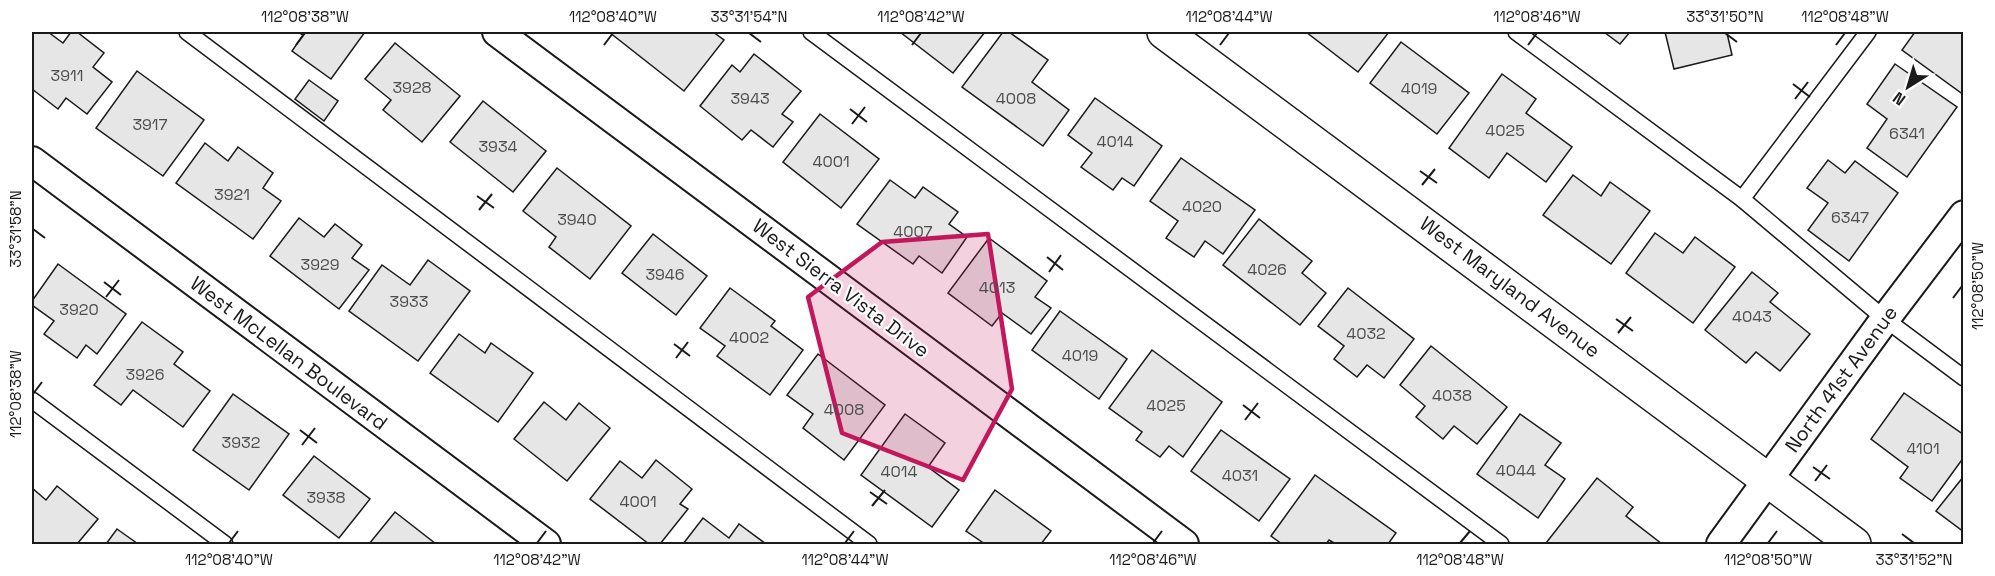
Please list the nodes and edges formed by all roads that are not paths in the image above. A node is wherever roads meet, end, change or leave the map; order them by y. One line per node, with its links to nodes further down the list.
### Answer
1 (187, 32): 16 (lane)
2 (497, 32): 17 (street, West Sierra Vista Drive)
3 (811, 32): 18 (lane)
4 (1164, 32): 13 (street, West Maryland Avenue)
5 (1516, 32): 8 (lane)
6 (1868, 32): 8 (lane)
7 (32, 161): 15 (street, West McLellan Boulevard)
8 (1742, 199): 10 (lane)
9 (1964, 215): 10 (street, North 41st Avenue)
10 (1885, 319): 11 (lane); 13 (street, North 41st Avenue)
11 (1964, 378)
12 (32, 399): 14 (lane)
13 (1768, 479): 19 (street, North 41st Avenue); 20 (street, West Maryland Avenue)
14 (225, 544)
15 (546, 544)
16 (869, 544)
17 (1184, 544)
18 (1501, 544)
19 (1721, 544)
20 (1854, 544)

